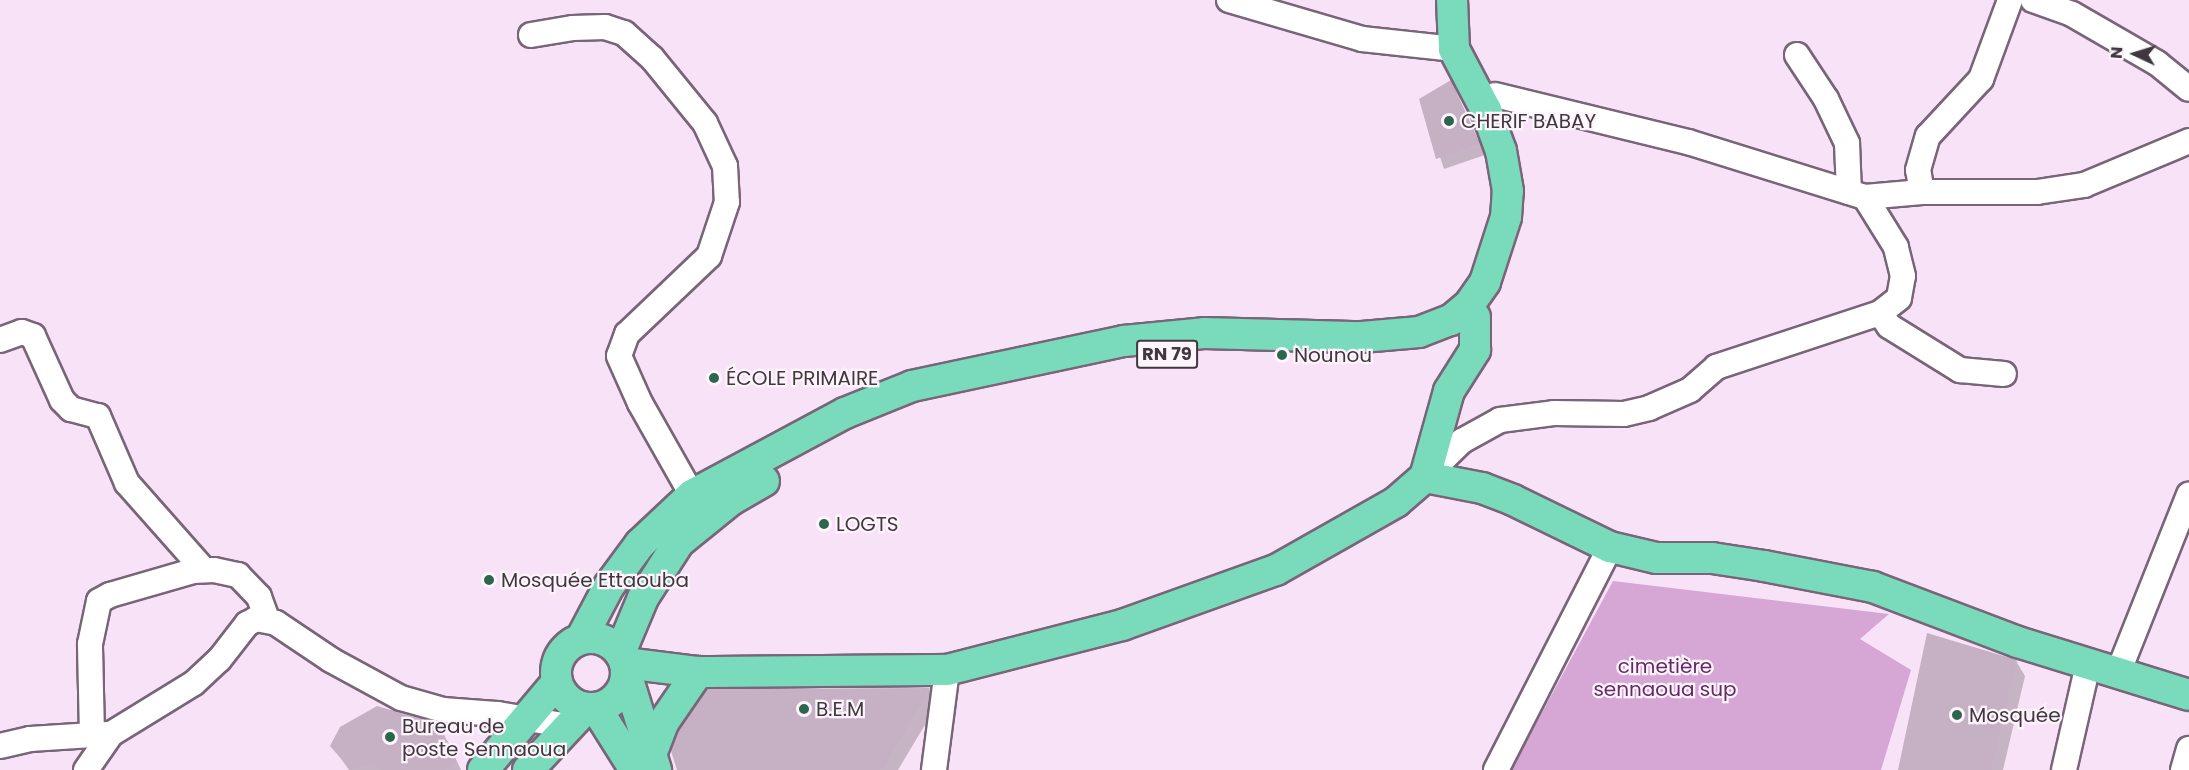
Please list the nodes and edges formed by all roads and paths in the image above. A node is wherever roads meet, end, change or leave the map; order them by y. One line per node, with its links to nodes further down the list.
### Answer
1 (1229, 0): 7 (street)
2 (1452, 0): 7 (main road)
3 (1466, 0): 10 (main road, RN 79)
4 (2010, 0): 12 (street)
5 (2034, 0): 9 (street)
6 (531, 35): 19 (street)
7 (1454, 49): 19 (main road)
8 (1797, 55): 13 (street)
9 (2189, 89)
10 (1495, 95): 13 (street); 15 (main road, RN 79)
11 (2189, 141): 12 (street)
12 (1922, 192): 13 (street)
13 (1857, 195): 14 (street)
14 (1880, 313): 17 (street); 18 (street)
15 (1475, 317): 18 (main road); 21 (main road, RN 79)
16 (0, 340): 23 (street)
17 (2004, 374)
18 (1425, 477): 22 (main road); 28 (main road)
19 (692, 495): 21 (street); 25 (main road)
20 (2189, 495): 30 (street)
21 (714, 515): 26 (main road, RN 79)
22 (1610, 547): 27 (main road); 43 (street)
23 (204, 570): 24 (street); 35 (street)
24 (267, 619): 34 (street); 35 (street)
25 (581, 639): 26 (main road); 31 (main road)
26 (624, 663): 29 (main road); 33 (main road); 38 (main road)
27 (2088, 664): 30 (main road); 44 (street)
28 (947, 670): 29 (main road); 42 (street)
29 (698, 672): 38 (main road)
30 (2118, 673): 32 (main road)
31 (557, 682): 33 (main road); 34 (main road)
32 (2189, 695)
33 (584, 714): 34 (street); 38 (main road); 41 (main road)
34 (523, 718): 40 (main road)
35 (102, 734): 36 (street); 39 (street)
36 (0, 746)
37 (2189, 749): 45 (street)
38 (648, 764)
39 (86, 770)
40 (483, 770)
41 (528, 770)
42 (934, 770)
43 (1496, 770)
44 (2064, 770)
45 (2183, 770)

